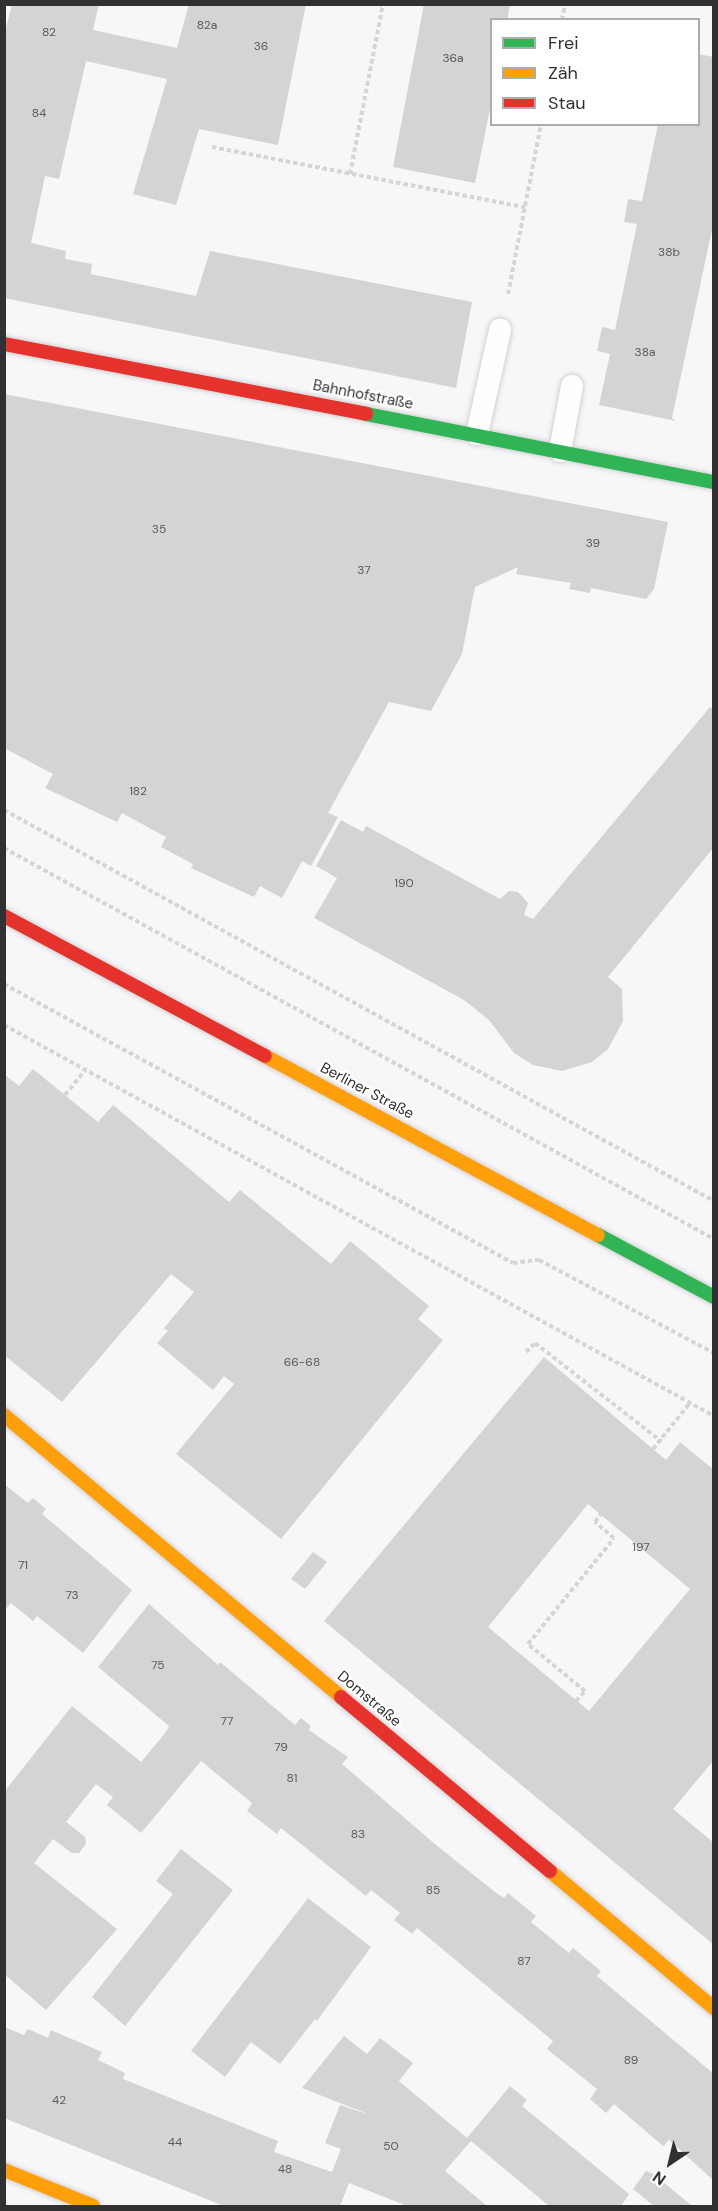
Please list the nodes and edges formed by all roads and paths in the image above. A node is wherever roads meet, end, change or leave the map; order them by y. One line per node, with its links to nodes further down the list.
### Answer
1 (383, 4): 4 (path)
2 (541, 126): 5 (path)
3 (212, 147): 4 (path)
4 (350, 174): 5 (path)
5 (525, 207): 6 (path)
6 (500, 330): 9 (lane)
7 (4, 344): 9 (street, Bahnhofstraße)
8 (572, 386): 10 (lane)
9 (477, 434): 10 (street, Bahnhofstraße)
10 (560, 451): 11 (street, Bahnhofstraße)
11 (714, 482)
12 (4, 810): 19 (path)
13 (4, 848): 20 (path)
14 (4, 916): 21 (street, Berliner Straße)
15 (4, 984): 23 (path)
16 (4, 1025): 17 (path)
17 (85, 1070): 18 (path); 24 (path)
18 (65, 1095)
19 (714, 1201)
20 (714, 1239)
21 (714, 1297)
22 (526, 1352): 27 (path)
23 (714, 1353)
24 (690, 1403): 26 (path); 27 (path)
25 (4, 1414): 31 (street, Domstraße)
26 (714, 1416)
27 (661, 1441): 28 (path)
28 (653, 1449)
29 (601, 1514): 30 (path)
30 (576, 1701)
31 (714, 2008)
32 (4, 2170): 33 (street)
33 (93, 2206)

